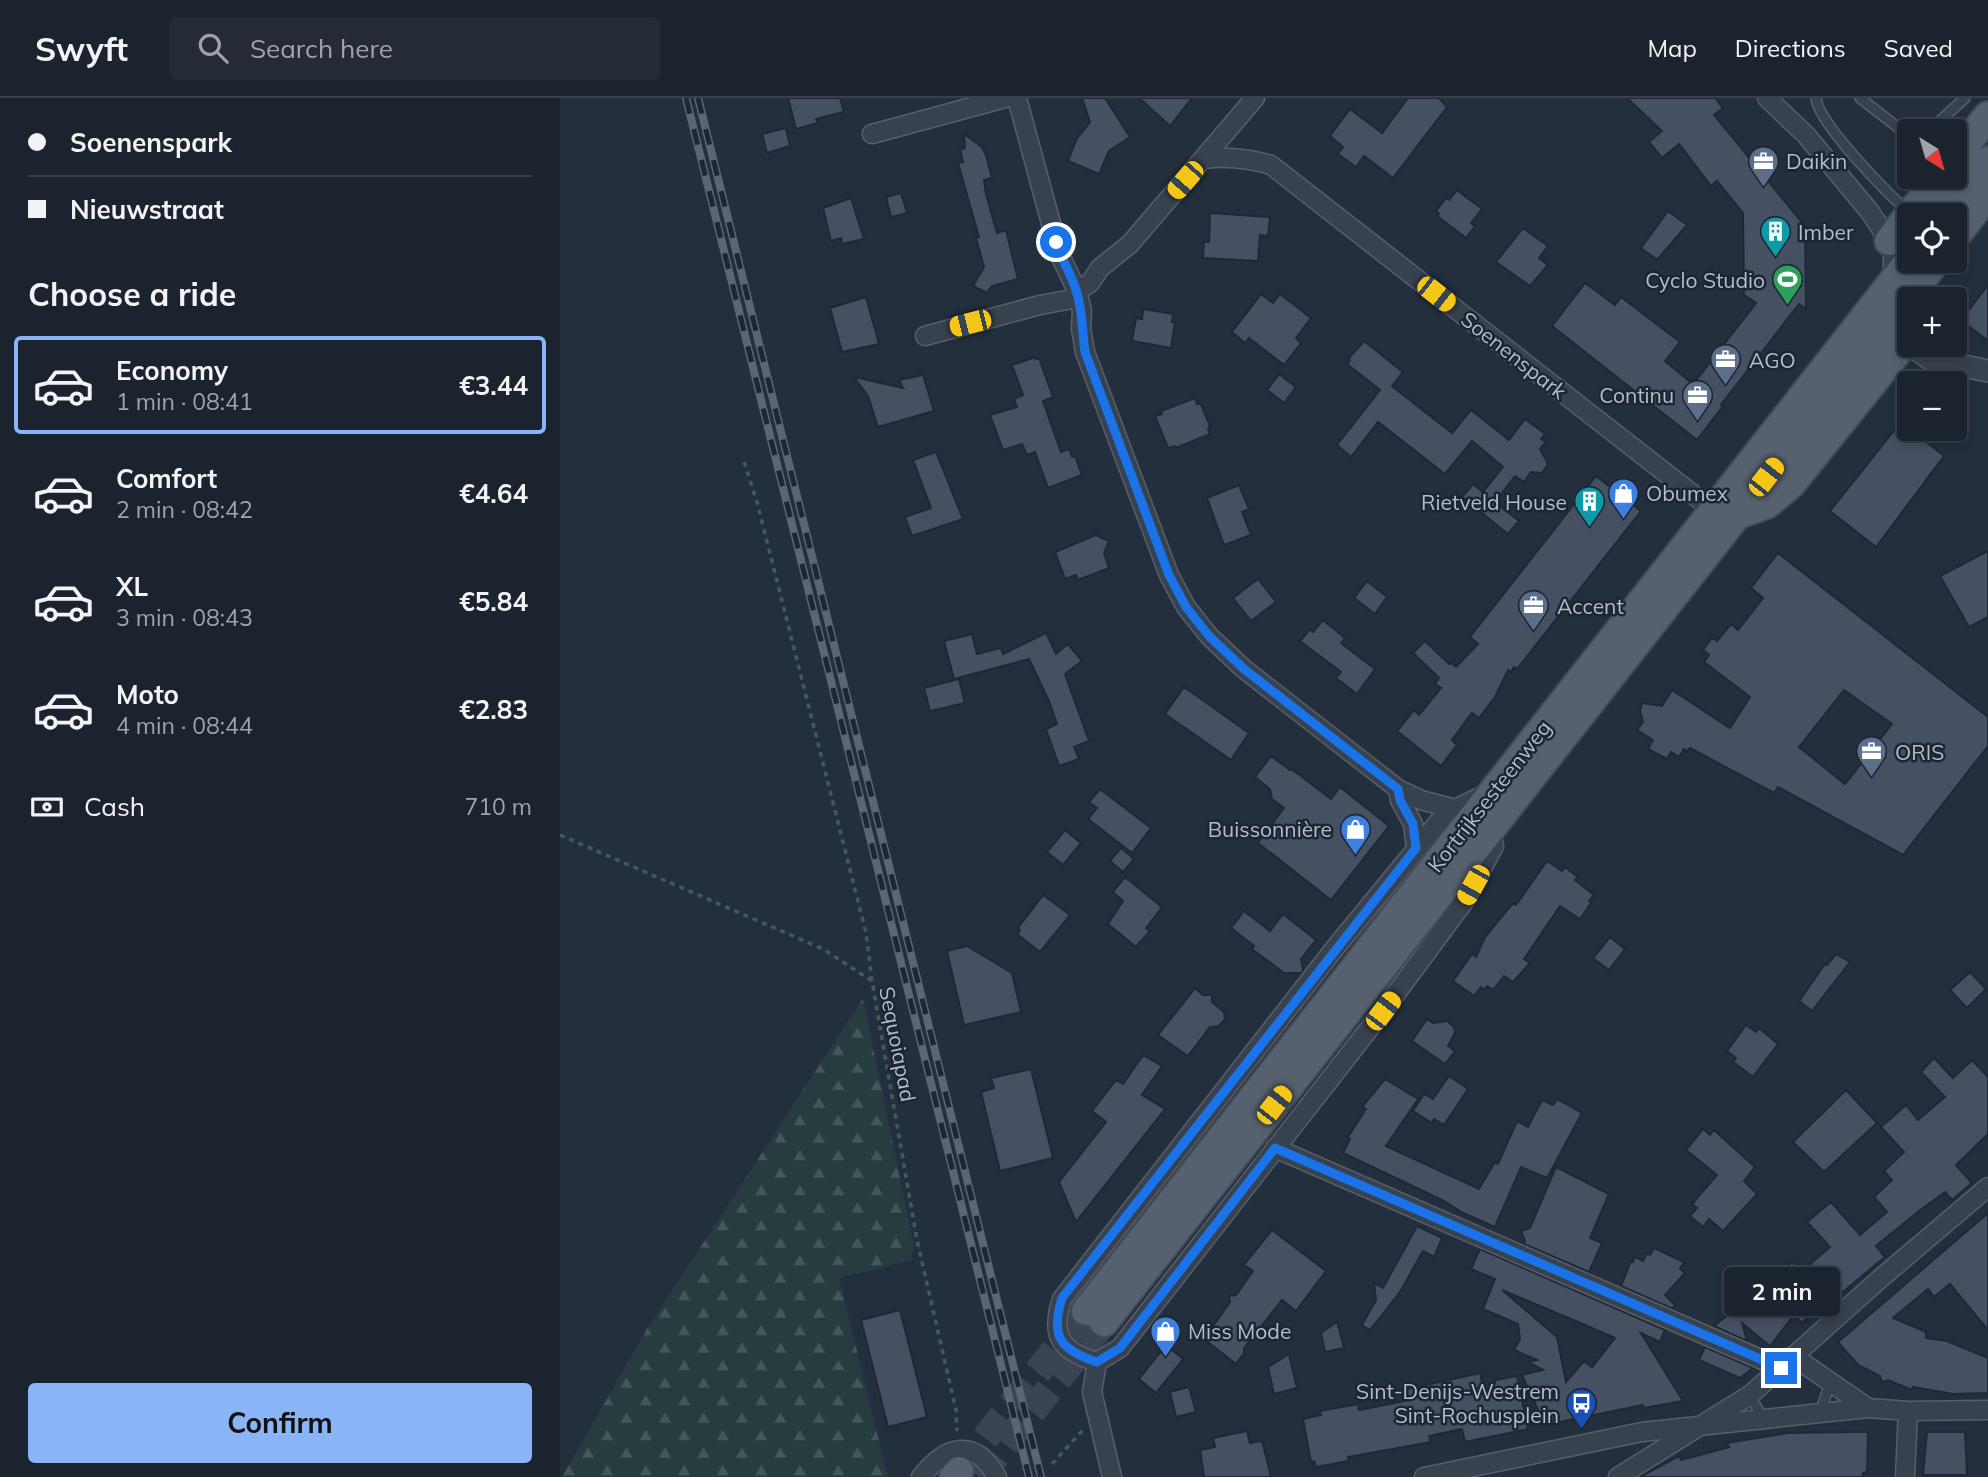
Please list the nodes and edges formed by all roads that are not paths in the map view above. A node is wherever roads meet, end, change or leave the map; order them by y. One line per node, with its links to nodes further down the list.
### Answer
1 (1005, 98): 11 (street)
2 (1017, 98): 25 (street)
3 (1255, 98): 13 (street)
4 (1767, 98): 22 (street)
5 (1816, 98): 17 (lane)
6 (1860, 98): 10 (lane)
7 (1965, 98): 9 (lane)
8 (1988, 116): 12 (main road)
9 (1942, 119)
10 (1897, 127)
11 (872, 134)
12 (1967, 143)
13 (1203, 159): 24 (street); 36 (street, Soenenspark)
14 (1988, 161): 19 (main road)
15 (1931, 189): 18 (main road)
16 (1988, 194): 20 (main road)
17 (1898, 203)
18 (1920, 203)
19 (1955, 203)
20 (1967, 221)
21 (1897, 232): 22 (main road)
22 (1889, 241): 23 (street)
23 (1897, 264)
24 (1100, 268): 25 (street); 29 (street)
25 (1069, 273): 29 (street)
26 (1900, 273): 36 (main road, Kortrijksesteenweg)
27 (1901, 273): 30 (main road)
28 (1927, 273): 30 (main road, Kortrijksesteenweg)
29 (1077, 295): 32 (street); 38 (street)
30 (1895, 313): 31 (main road); 36 (main road, Kortrijksesteenweg)
31 (1897, 323)
32 (925, 335)
33 (1897, 356): 36 (main road)
34 (1927, 357): 35 (street)
35 (1988, 371)
36 (1725, 513): 37 (main road, Kortrijksesteenweg); 40 (main road, Kortrijksesteenweg)
37 (1500, 782): 39 (street); 40 (main road, Kortrijksesteenweg)
38 (1398, 789): 39 (street); 41 (street)
39 (1450, 808): 41 (street, Kortrijksesteenweg)
40 (1492, 837): 42 (street, Kortrijksesteenweg)
41 (1416, 848): 44 (street, Kortrijksesteenweg)
42 (1275, 1148): 44 (street, Kortrijksesteenweg); 45 (street)
43 (1988, 1187): 45 (street)
44 (1097, 1362): 57 (street)
45 (1787, 1362): 46 (street); 47 (street)
46 (1830, 1384): 48 (street); 51 (lane)
47 (1750, 1395): 52 (lane); 53 (street)
48 (1868, 1408): 50 (street); 51 (street)
49 (1988, 1410): 50 (street)
50 (1908, 1411): 60 (street)
51 (1820, 1412): 52 (street)
52 (1763, 1419): 53 (street)
53 (1701, 1426): 58 (street); 59 (street)
54 (956, 1466): 55 (street); 56 (street)
55 (921, 1477)
56 (997, 1477)
57 (1112, 1477)
58 (1424, 1477)
59 (1618, 1477)
60 (1905, 1477)

